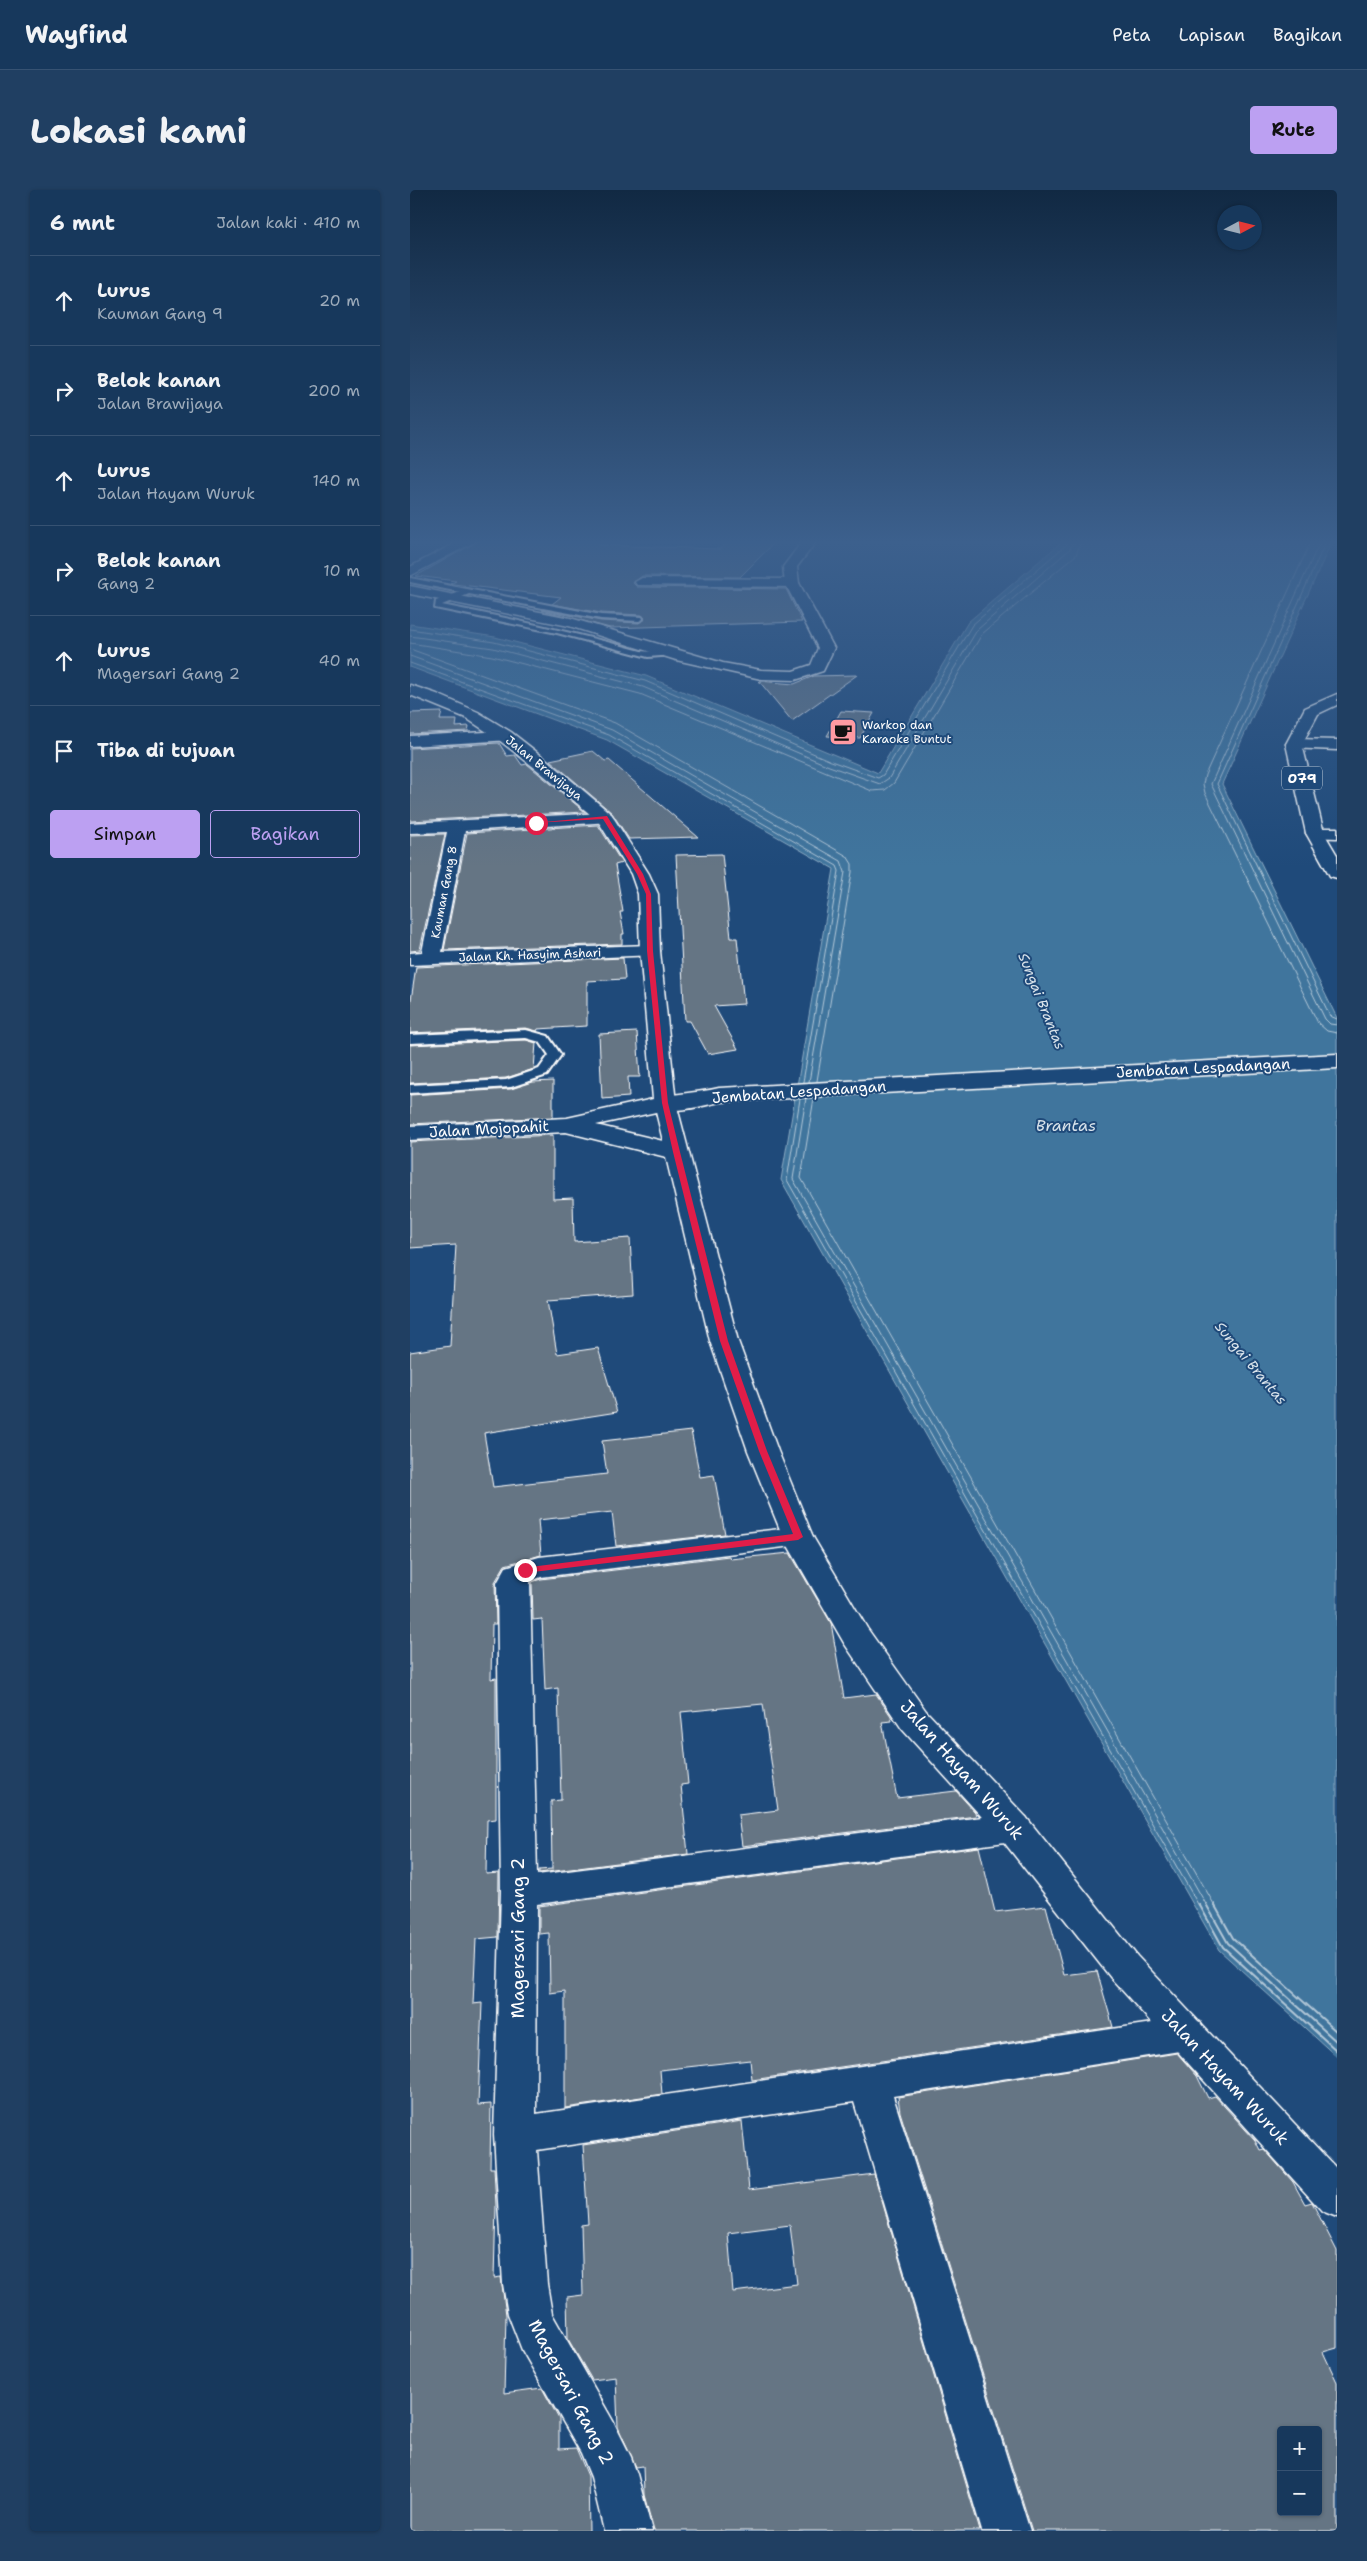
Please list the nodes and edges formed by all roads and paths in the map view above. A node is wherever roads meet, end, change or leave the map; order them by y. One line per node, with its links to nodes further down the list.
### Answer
1 (623, 648): 4 (lane)
2 (658, 648): 4 (street)
3 (826, 648): 4 (street)
4 (674, 653)
5 (410, 690): 7 (street, Jalan Brawijaya)
6 (1337, 699): 9 (street, 079)
7 (505, 736): 8 (street); 12 (street, Jalan Brawijaya)
8 (412, 741): 11 (street)
9 (1294, 744): 10 (street); 15 (street, 079)
10 (1337, 745)
11 (410, 759)
12 (605, 818): 13 (street); 18 (street, Jalan Brawijaya)
13 (457, 827): 14 (street); 19 (street, Kauman Gang 8)
14 (410, 828)
15 (1316, 833): 16 (street); 17 (street, 079)
16 (1337, 833)
17 (1337, 872)
18 (650, 951): 19 (street, Jalan Kh. Hasyim Ashari); 26 (street, Jalan Brawijaya)
19 (431, 958): 20 (street, Jalan Kh. Hasyim Ashari)
20 (410, 959)
21 (410, 1039): 24 (lane)
22 (1337, 1061): 25 (street, Jembatan Lespadangan)
23 (1337, 1072): 25 (street, Jembatan Lespadangan)
24 (410, 1089)
25 (720, 1099): 26 (street, Jembatan Lespadangan)
26 (665, 1103): 27 (street, Jalan Mojopahit); 29 (street, Jalan Brawijaya)
27 (567, 1125): 28 (street, Jalan Mojopahit); 29 (street, Jalan Mojopahit)
28 (410, 1133)
29 (676, 1152): 30 (street, Jalan Hayam Wuruk)
30 (782, 1538): 31 (street, Jalan Hayam Wuruk); 32 (street, Magersari Gang 2)
31 (1013, 1827): 32 (street); 33 (street, Jalan Hayam Wuruk)
32 (519, 1892): 35 (street, Magersari Gang 2)
33 (1186, 2034): 34 (street); 36 (street, Jalan Hayam Wuruk)
34 (869, 2084): 35 (street); 38 (street)
35 (515, 2135): 37 (street, Magersari Gang 2)
36 (1337, 2198)
37 (628, 2531)
38 (1006, 2531)

